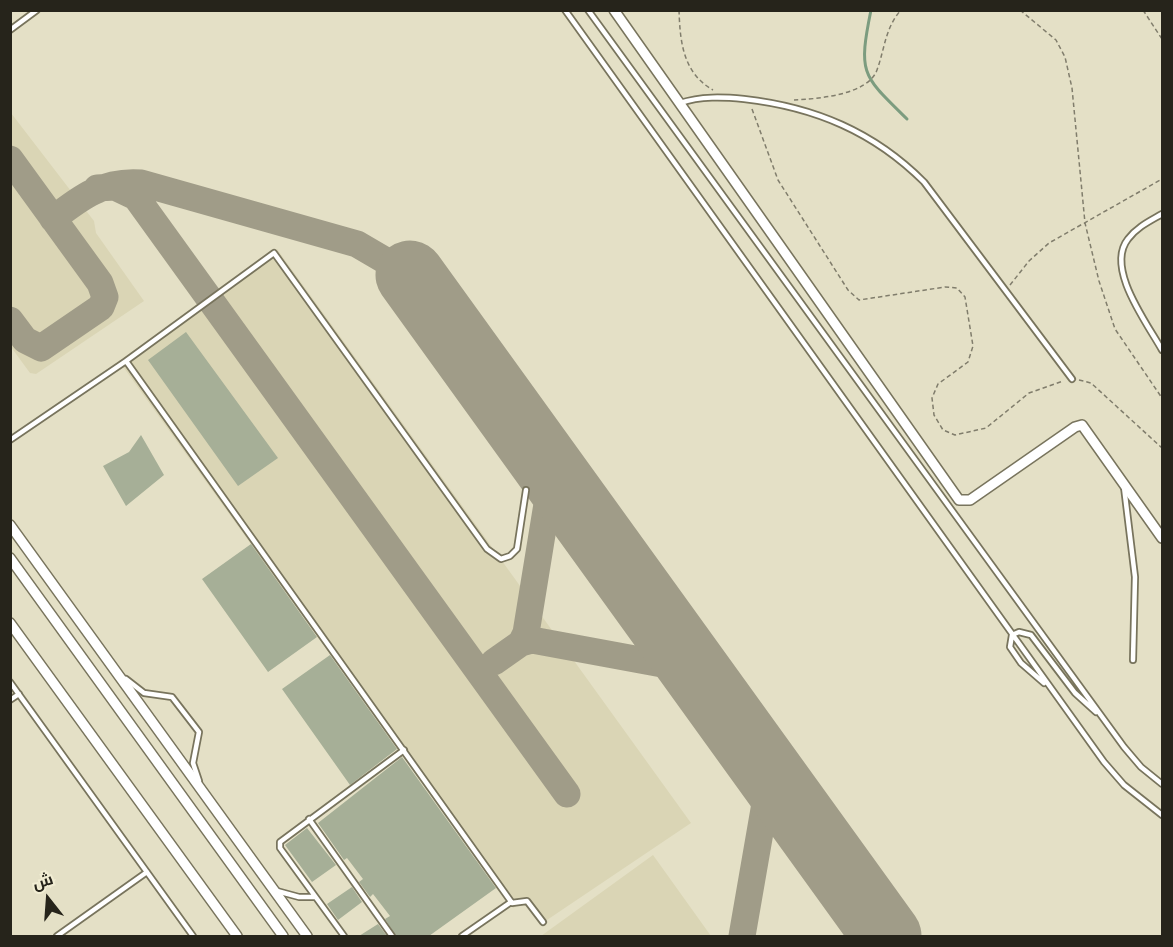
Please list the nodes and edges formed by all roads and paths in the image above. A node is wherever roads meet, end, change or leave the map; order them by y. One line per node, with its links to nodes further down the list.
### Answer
1 (37, 10): 9 (lane)
2 (565, 10): 31 (lane)
3 (588, 10): 38 (lane)
4 (614, 10): 14 (street)
5 (679, 10): 11 (path)
6 (901, 10): 13 (path)
7 (1020, 10): 17 (path)
8 (1143, 10): 10 (path)
9 (10, 30)
10 (1162, 39)
11 (727, 98): 12 (lane); 14 (lane)
12 (748, 100): 18 (lane); 21 (path)
13 (793, 100)
14 (680, 103): 25 (street)
15 (1162, 179): 17 (path)
16 (1162, 214): 19 (lane)
17 (1085, 223): 18 (path); 22 (path)
18 (1006, 290): 21 (lane)
19 (1162, 350)
20 (126, 361): 23 (lane); 26 (lane); 39 (lane)
21 (1072, 379): 24 (path)
22 (1162, 398)
23 (10, 440)
24 (1162, 448)
25 (1123, 482): 28 (street); 32 (lane)
26 (526, 490)
27 (10, 525): 33 (street)
28 (1162, 538)
29 (10, 558): 52 (street)
30 (10, 624): 51 (street)
31 (1012, 636): 35 (lane); 35 (lane); 38 (lane)
32 (1133, 660)
33 (112, 666): 41 (street); 41 (lane)
34 (10, 682): 36 (lane)
35 (1052, 690): 42 (lane)
36 (19, 694): 37 (lane); 44 (lane)
37 (10, 700)
38 (1103, 718): 40 (lane)
39 (404, 750): 43 (lane); 47 (lane)
40 (1162, 784)
41 (204, 795): 45 (street)
42 (1162, 815)
43 (309, 819): 46 (lane); 55 (lane)
44 (147, 872): 49 (lane); 50 (lane)
45 (271, 888): 46 (lane); 53 (street)
46 (315, 897): 54 (lane)
47 (511, 902): 48 (lane); 56 (lane)
48 (543, 921)
49 (57, 936)
50 (193, 936)
51 (237, 936)
52 (283, 936)
53 (307, 936)
54 (345, 936)
55 (392, 936)
56 (462, 936)

